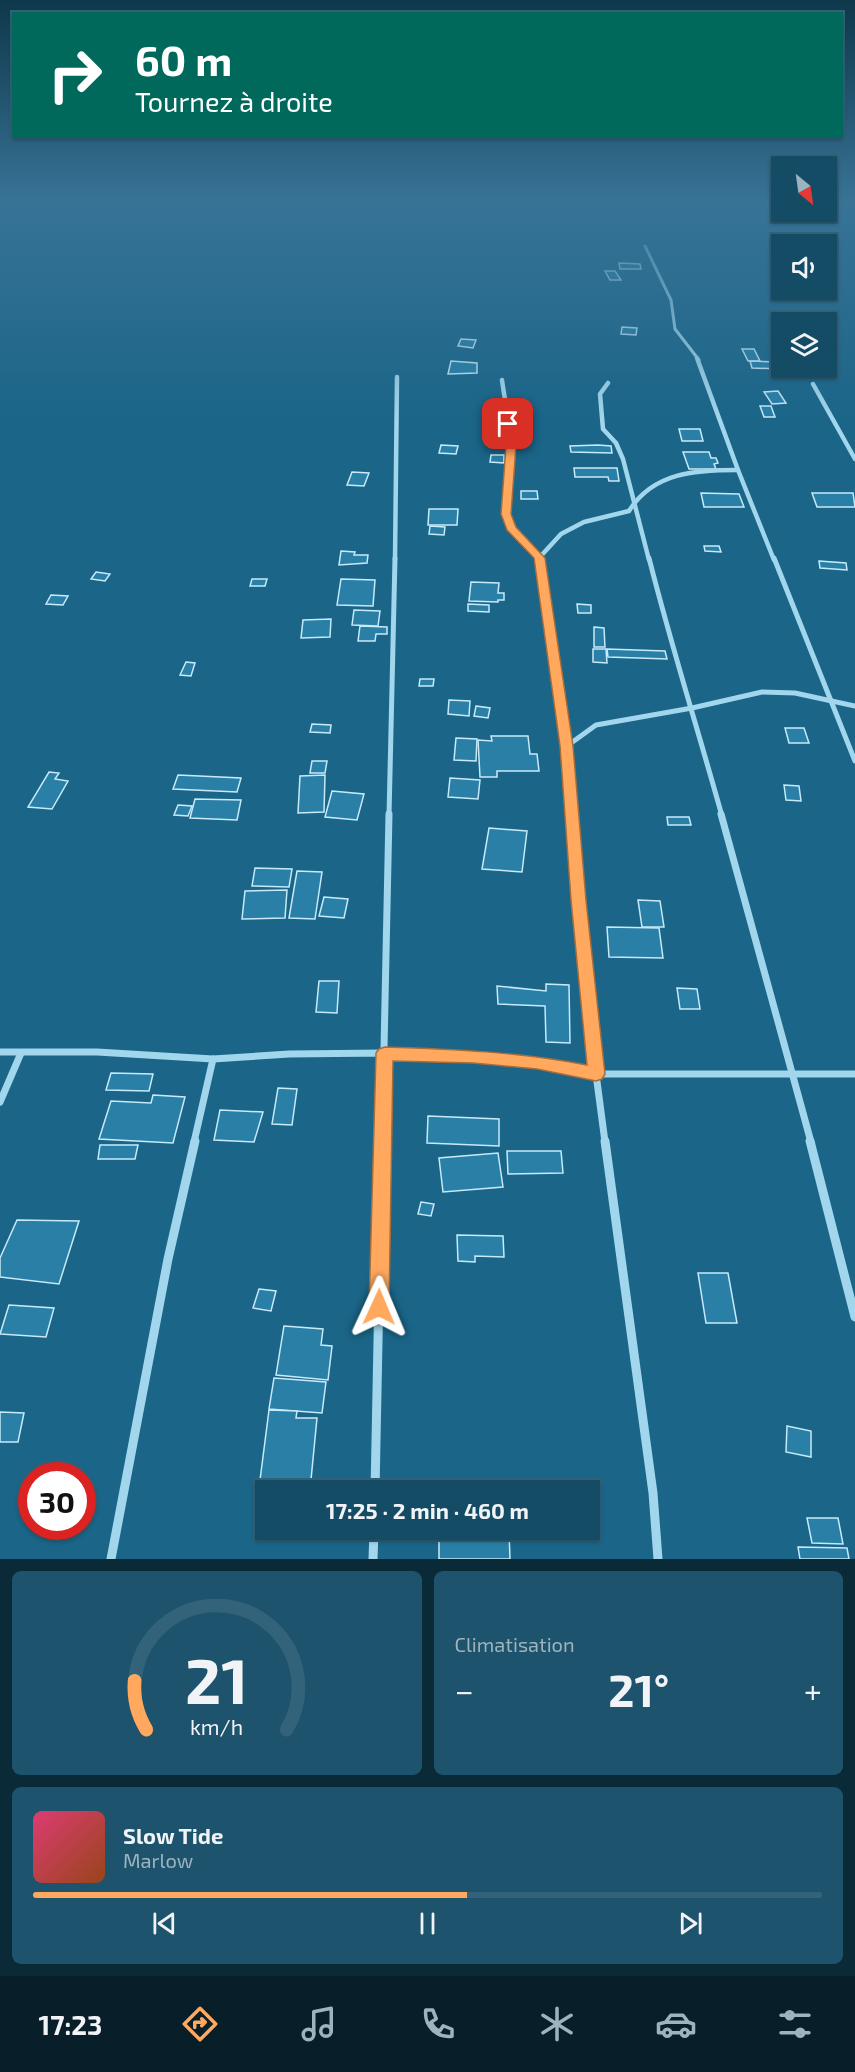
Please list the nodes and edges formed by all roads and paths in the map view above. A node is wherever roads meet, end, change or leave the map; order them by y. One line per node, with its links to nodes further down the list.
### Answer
1 (659, 276): 7 (street)
2 (397, 377): 17 (street)
3 (502, 380): 9 (street)
4 (608, 383): 8 (street)
5 (813, 384): 6 (street)
6 (855, 459)
7 (738, 470): 8 (street); 10 (street)
8 (633, 503): 9 (street); 12 (street)
9 (539, 558): 13 (street)
10 (832, 702): 11 (street); 12 (street); 14 (street)
11 (855, 706)
12 (692, 708): 13 (street); 19 (street)
13 (567, 746): 20 (street)
14 (855, 761)
15 (0, 1052): 16 (street)
16 (21, 1053): 18 (street); 22 (street)
17 (385, 1053): 18 (street); 20 (street); 24 (street)
18 (213, 1059): 26 (street)
19 (793, 1072): 20 (street); 21 (street); 23 (street)
20 (596, 1074): 28 (street)
21 (855, 1074)
22 (0, 1102)
23 (855, 1316)
24 (375, 1480)
25 (374, 1540): 27 (street)
26 (111, 1559)
27 (373, 1559)
28 (658, 1559)

